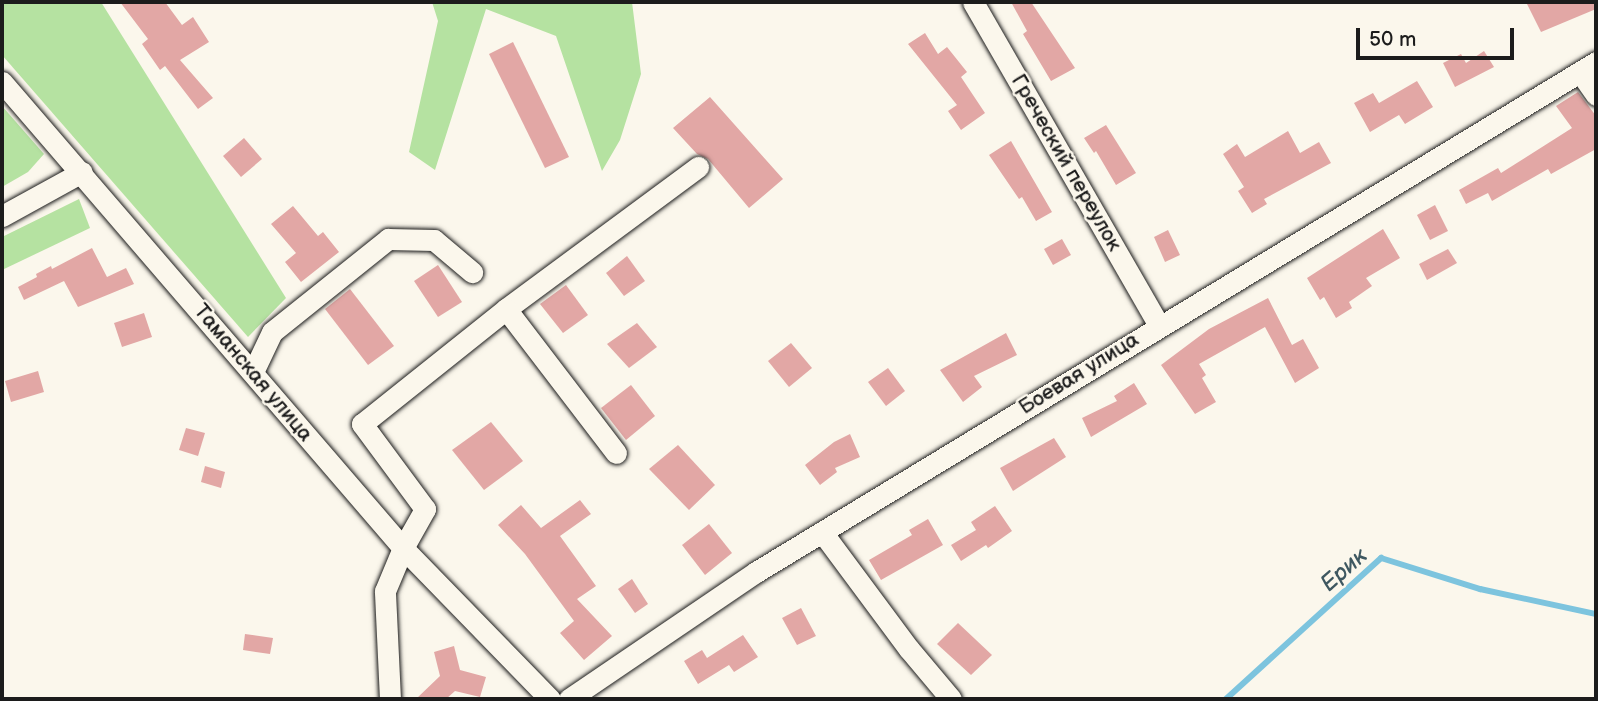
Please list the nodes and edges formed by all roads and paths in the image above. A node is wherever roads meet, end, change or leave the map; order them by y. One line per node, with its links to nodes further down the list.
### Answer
1 (973, 2): 10 (street, Греческий переулок)
2 (1588, 67): 4 (street); 10 (street, Боевая улица)
3 (2, 82): 6 (street, Таманская улица)
4 (1596, 94)
5 (698, 167): 9 (street)
6 (82, 172): 7 (street); 11 (street, Таманская улица)
7 (2, 216)
8 (472, 272): 11 (street)
9 (506, 309): 12 (street); 14 (street)
10 (1159, 325): 13 (street, Боевая улица)
11 (253, 372): 14 (street, Таманская улица)
12 (616, 453)
13 (822, 532): 17 (street, Боевая улица); 18 (street)
14 (402, 548): 15 (street); 16 (street, Таманская улица)
15 (390, 699)
16 (550, 699)
17 (569, 699)
18 (951, 699)

